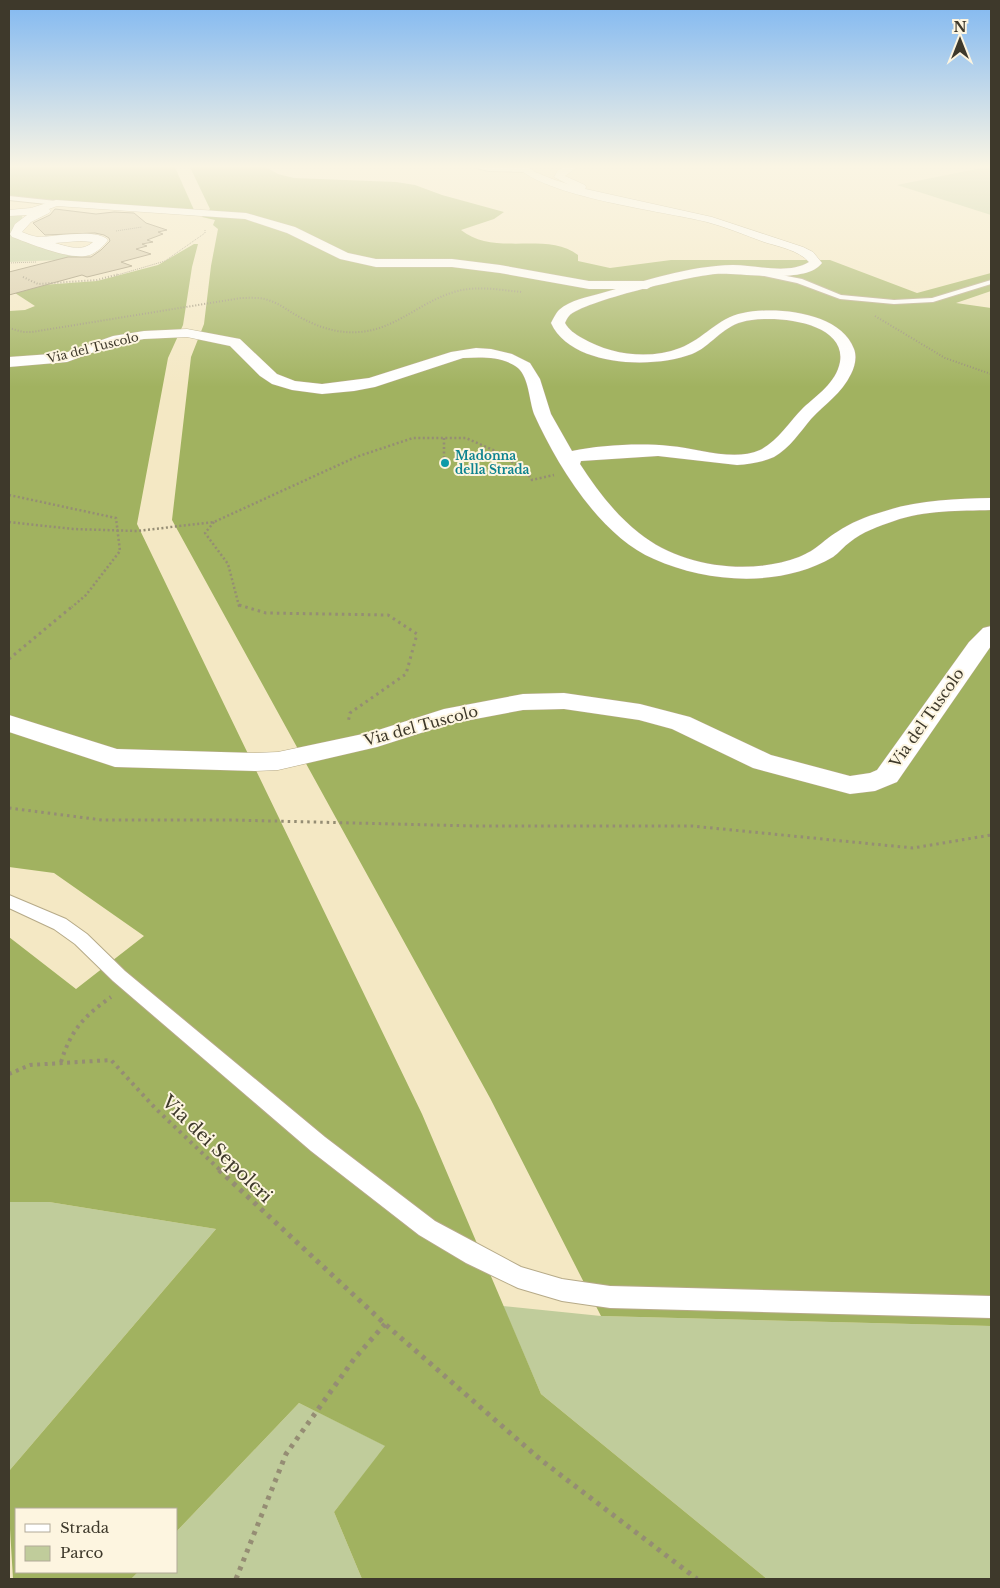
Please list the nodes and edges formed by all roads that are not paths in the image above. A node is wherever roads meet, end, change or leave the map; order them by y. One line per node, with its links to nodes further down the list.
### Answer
1 (310, 239): 5 (street)
2 (769, 239): 3 (street)
3 (724, 269): 4 (lane); 5 (street)
4 (991, 282)
5 (647, 285): 7 (street)
6 (9, 362): 8 (street, Via del Tuscolo)
7 (626, 452): 8 (street); 9 (street)
8 (565, 457): 9 (street, Via del Tuscolo)
9 (584, 483): 10 (street, Via del Tuscolo)
10 (991, 504)
11 (991, 633): 12 (street, Via del Tuscolo)
12 (9, 723)
13 (9, 901): 14 (lane)
14 (991, 1307)

